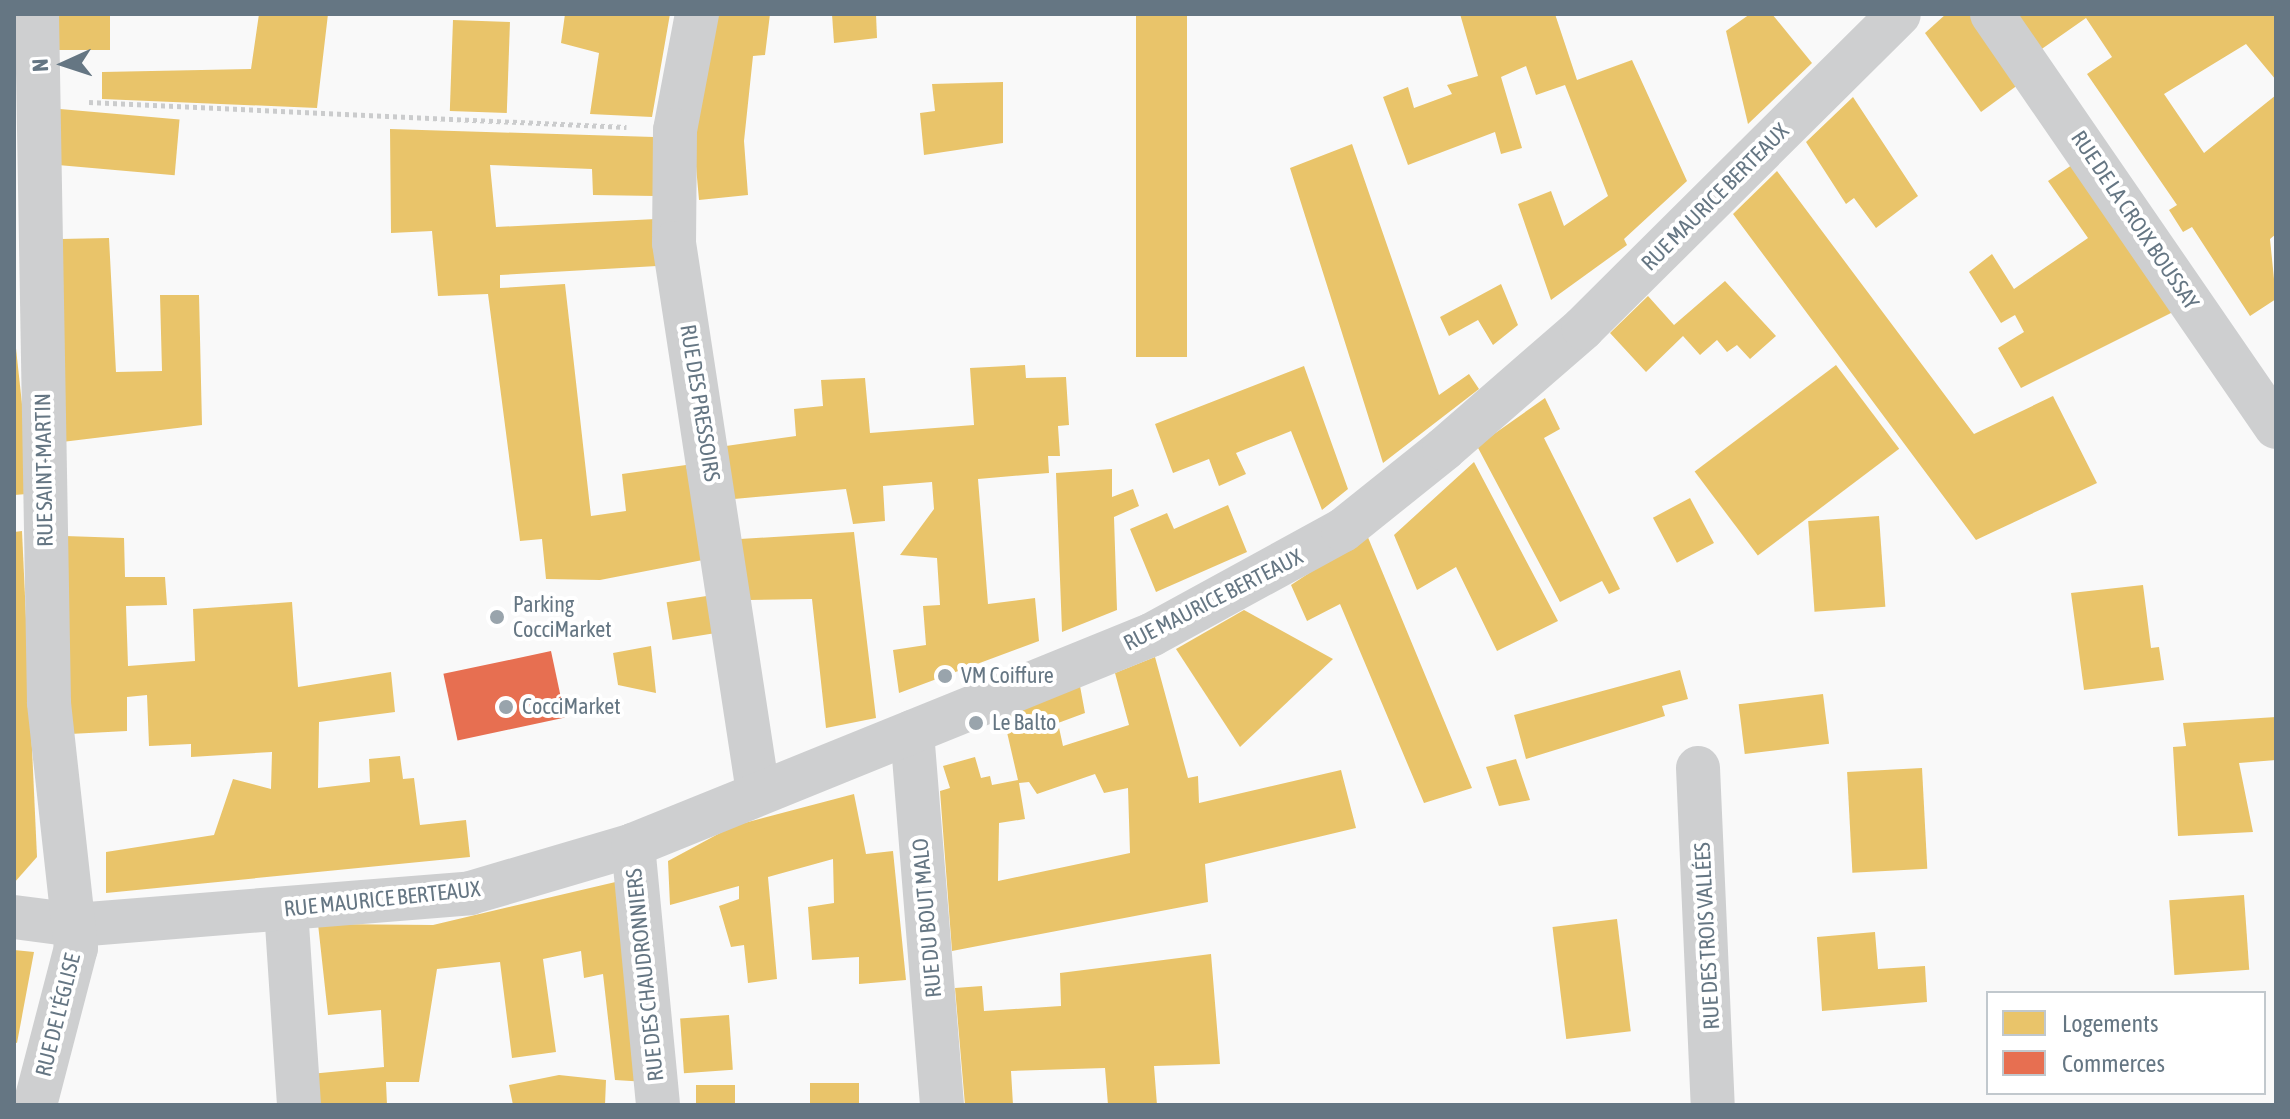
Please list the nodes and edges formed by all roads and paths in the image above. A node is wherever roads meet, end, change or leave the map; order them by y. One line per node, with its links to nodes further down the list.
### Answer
1 (37, 14): 5 (street, RUE SAINT-MARTIN)
2 (697, 14): 6 (street, RUE DES PRESSOIRS)
3 (1899, 14): 8 (street, RUE MAURICE BERTEAUX)
4 (1992, 14): 7 (street, RUE DE LA CROIX BOUSSAY)
5 (36, 100): 6 (path); 14 (street, RUE SAINT-MARTIN)
6 (675, 130): 10 (street, RUE DES PRESSOIRS)
7 (2276, 427)
8 (912, 732): 10 (street, RUE MAURICE BERTEAUX); 18 (street, RUE DU BOUT MALO)
9 (1698, 768): 19 (street, RUE DES TROIS VALLÉES)
10 (758, 792): 11 (street, RUE MAURICE BERTEAUX)
11 (633, 845): 12 (street, RUE MAURICE BERTEAUX); 17 (street, RUE DES CHAUDRONNIERS)
12 (286, 909): 14 (street, RUE MAURICE BERTEAUX); 16 (street)
13 (14, 917): 14 (street, RUE MAURICE BERTEAUX)
14 (76, 925): 15 (street, RUE DE L'ÉGLISE)
15 (35, 1105)
16 (299, 1105)
17 (658, 1105)
18 (942, 1105)
19 (1713, 1105)

